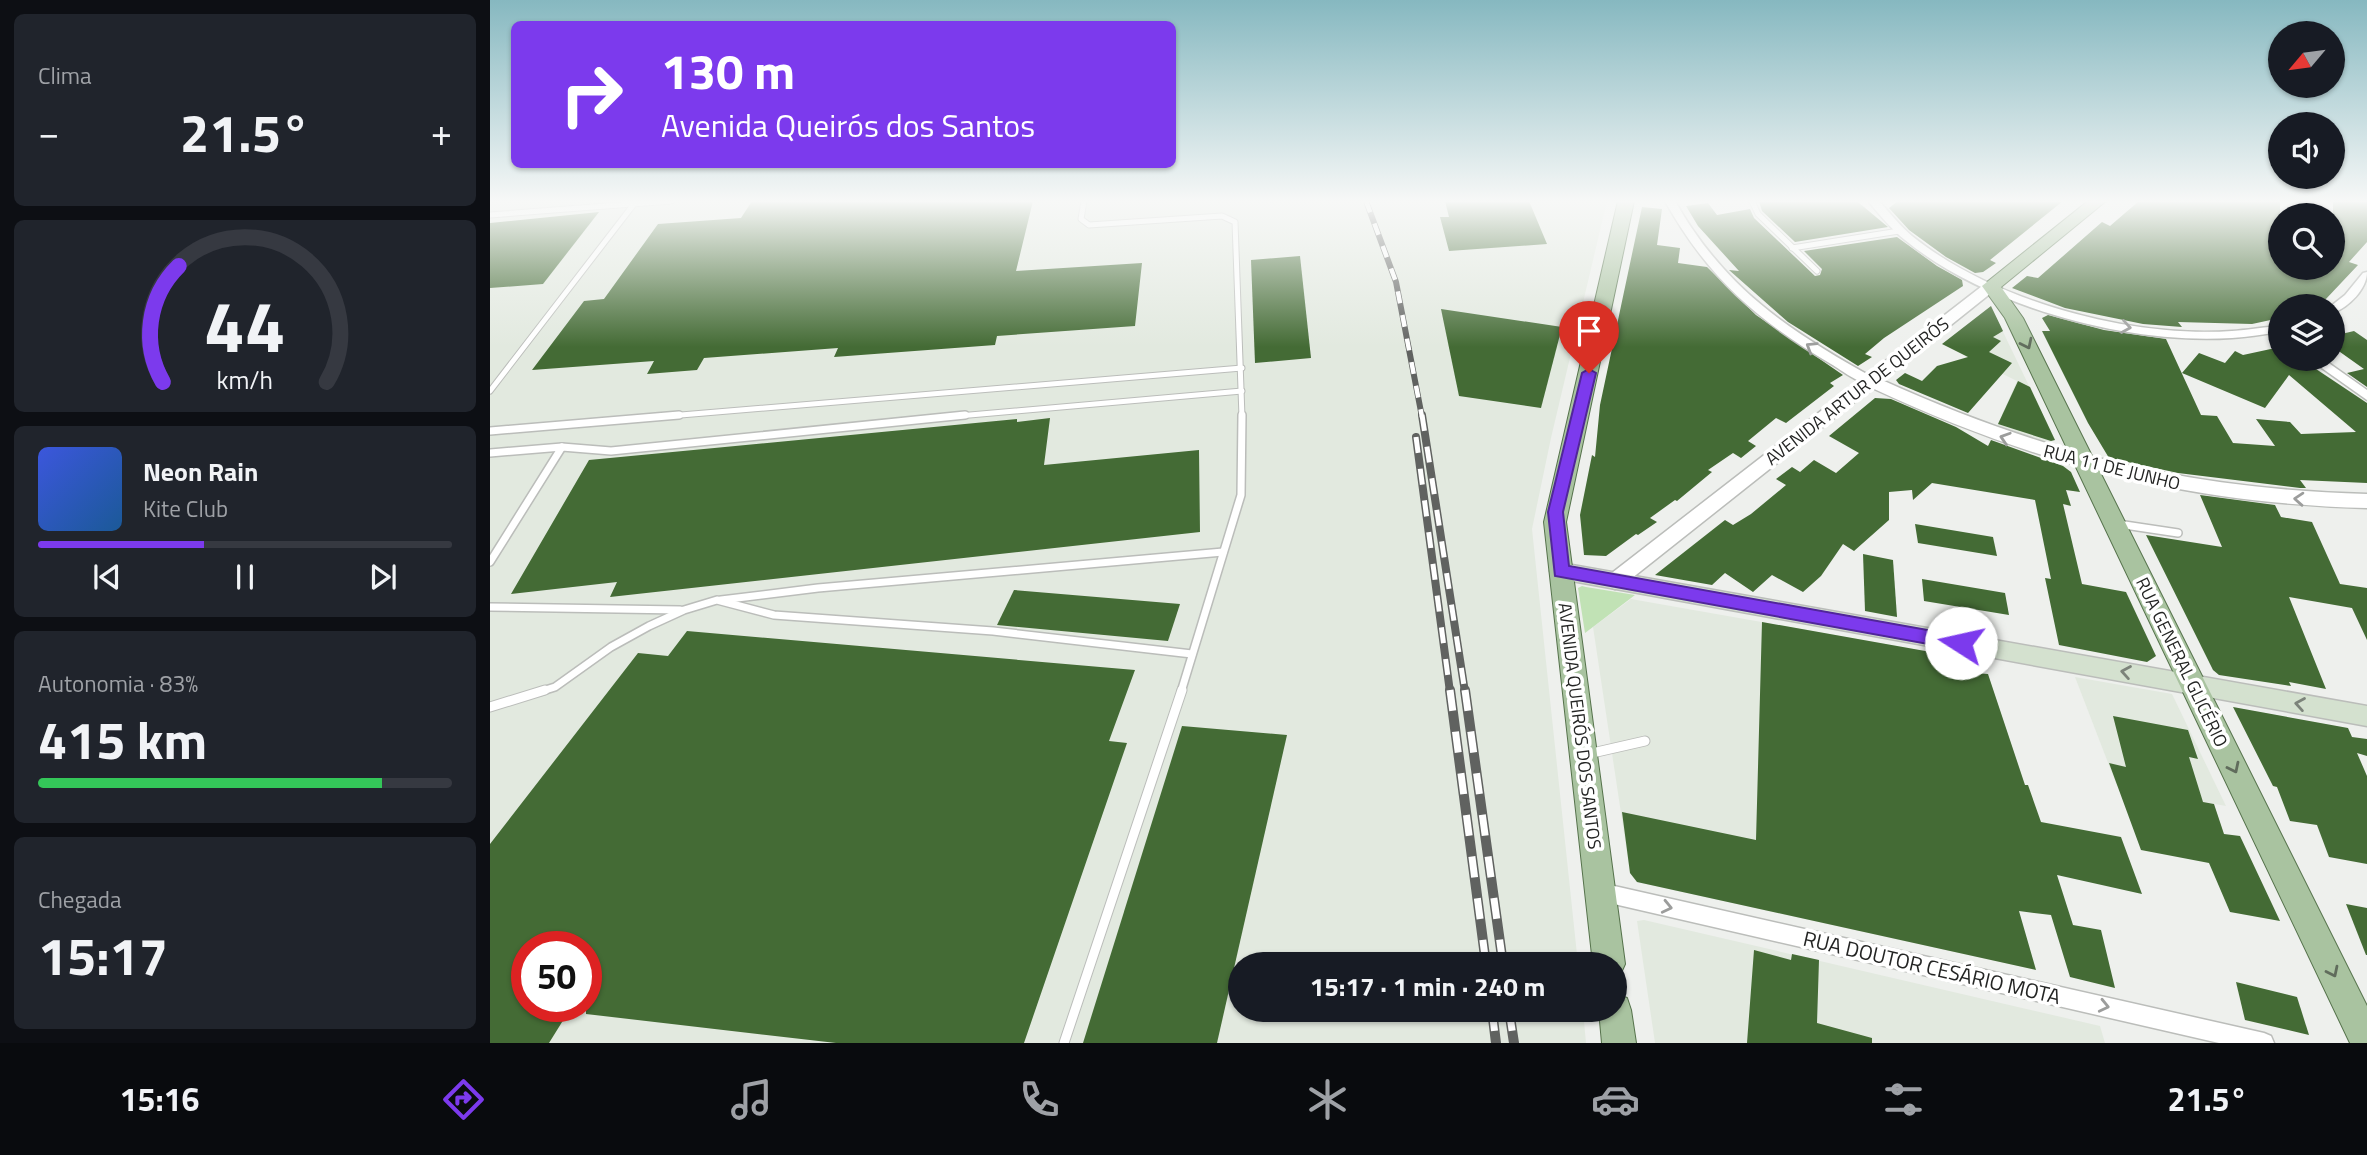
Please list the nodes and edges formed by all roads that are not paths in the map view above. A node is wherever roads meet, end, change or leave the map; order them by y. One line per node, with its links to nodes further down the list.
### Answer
1 (599, 250): 16 (lane)
2 (1236, 250): 13 (lane)
3 (1615, 250): 28 (main road, AVENIDA QUEIRÓS DOS SANTOS)
4 (1701, 250): 15 (street, one-way to 4)
5 (1794, 250): 8 (lane)
6 (1924, 250): 10 (street)
7 (2037, 250): 10 (main road, AVENIDA ARTUR DE QUEIRÓS)
8 (1817, 271)
9 (2367, 275): 11 (street)
10 (1991, 286): 12 (street, one-way to 12); 15 (street, AVENIDA ARTUR DE QUEIRÓS); 22 (main road, RUA GENERAL GLICÉRIO, one-way to 22)
11 (2345, 300)
12 (2268, 331)
13 (1242, 368): 17 (lane); 19 (lane)
14 (2332, 371): 18 (street)
15 (1870, 381): 22 (street, RUA 11 DE JUNHO, one-way to 15); 29 (street, AVENIDA ARTUR DE QUEIRÓS)
16 (490, 391)
17 (1242, 391): 20 (lane); 26 (lane)
18 (2367, 396)
19 (490, 431)
20 (562, 447): 21 (lane); 27 (lane)
21 (490, 453)
22 (2085, 463): 23 (street, RUA 11 DE JUNHO, one-way to 22); 24 (main road, RUA GENERAL GLICÉRIO)
23 (2367, 501)
24 (2114, 523): 25 (lane); 34 (main road, RUA GENERAL GLICÉRIO)
25 (2178, 533)
26 (1223, 552): 30 (lane); 33 (lane)
27 (490, 562)
28 (1561, 571): 29 (main road); 38 (main road, AVENIDA QUEIRÓS DOS SANTOS)
29 (1615, 581): 34 (main road, one-way to 29)
30 (717, 600): 32 (lane); 33 (lane)
31 (490, 607): 32 (lane)
32 (684, 610): 35 (lane)
33 (1192, 654): 43 (lane)
34 (2193, 684): 36 (main road, one-way to 34); 42 (main road, RUA GENERAL GLICÉRIO, one-way to 42)
35 (490, 707)
36 (2367, 716)
37 (1645, 741): 38 (lane)
38 (1584, 754): 39 (main road, AVENIDA QUEIRÓS DOS SANTOS)
39 (1601, 892): 40 (main road, AVENIDA QUEIRÓS DOS SANTOS); 45 (street, RUA DOUTOR CESÁRIO MOTA, one-way to 45)
40 (1608, 952)
41 (1616, 1022): 44 (main road)
42 (2367, 1042)
43 (1064, 1043)
44 (1619, 1043)
45 (2264, 1043)

